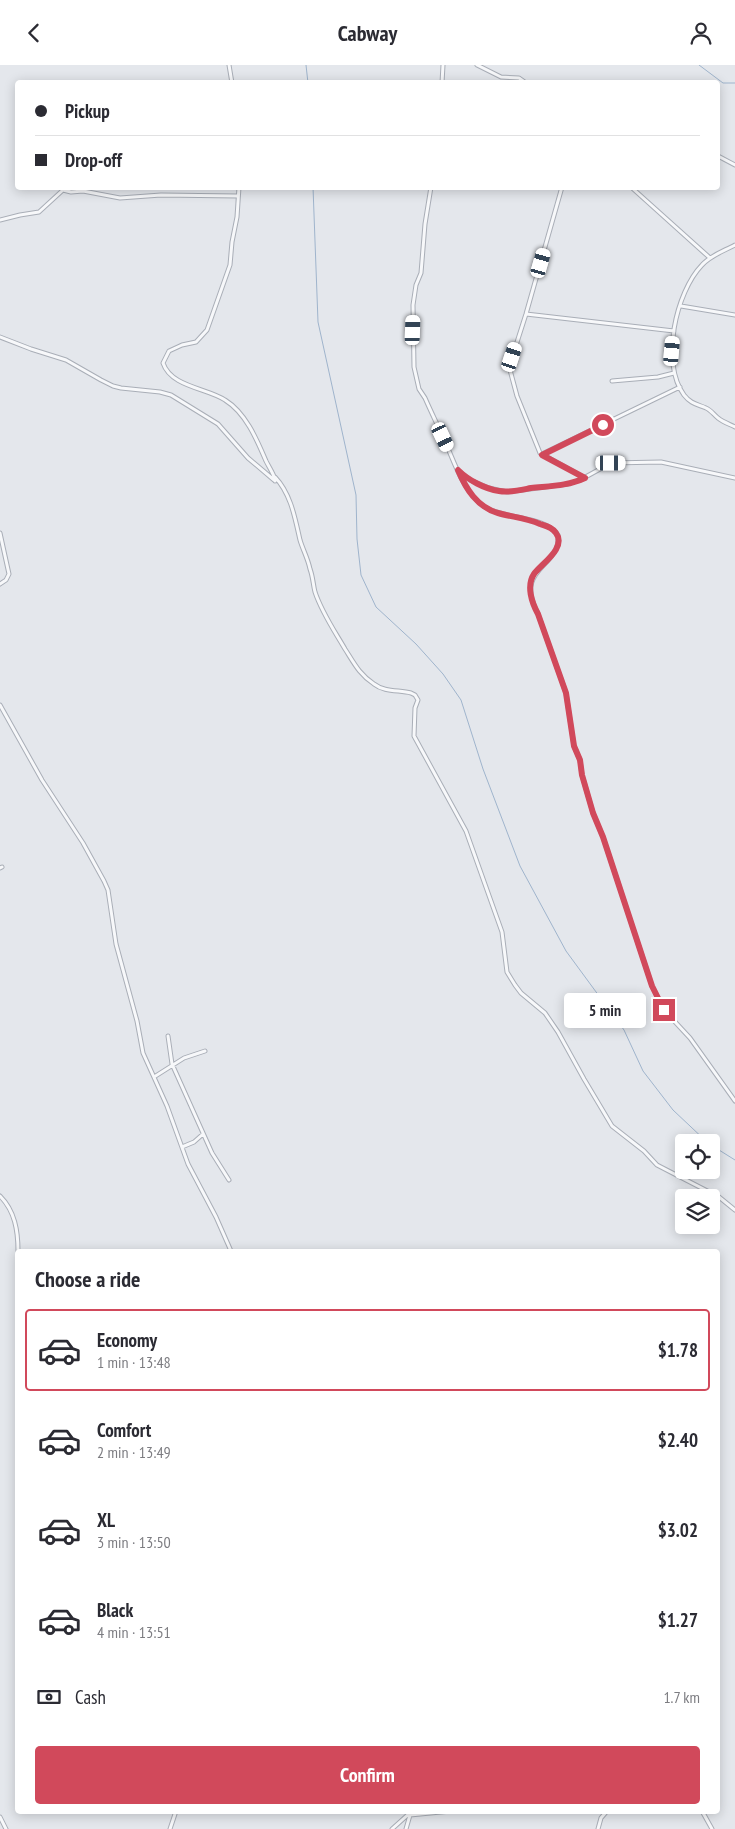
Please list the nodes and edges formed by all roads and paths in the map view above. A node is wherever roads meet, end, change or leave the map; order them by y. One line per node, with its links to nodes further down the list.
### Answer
1 (229, 65): 4 (street)
2 (443, 65): 5 (street)
3 (476, 65): 6 (street)
4 (232, 80)
5 (442, 80)
6 (522, 80)
7 (720, 157): 8 (street)
8 (735, 165)
9 (238, 190): 13 (street)
10 (431, 190): 27 (street)
11 (561, 190): 18 (street)
12 (634, 190): 16 (street)
13 (238, 197): 14 (street); 30 (street)
14 (0, 220)
15 (734, 247): 16 (street)
16 (710, 258): 17 (street)
17 (681, 306): 19 (street); 20 (street)
18 (526, 315): 20 (street); 26 (street)
19 (735, 315)
20 (674, 331): 22 (street)
21 (0, 337): 30 (street)
22 (674, 373): 23 (street); 24 (street)
23 (612, 381)
24 (680, 387): 25 (street); 26 (street)
25 (735, 427)
26 (542, 455): 28 (street)
27 (458, 470): 28 (street); 38 (street)
28 (585, 478): 29 (street)
29 (735, 478)
30 (275, 481): 43 (street)
31 (0, 533): 32 (street)
32 (0, 584)
33 (0, 705): 37 (street)
34 (168, 1036): 36 (street)
35 (205, 1051): 36 (street)
36 (172, 1064): 37 (street); 39 (street)
37 (154, 1077): 40 (street)
38 (735, 1101)
39 (204, 1135): 40 (street); 41 (street)
40 (182, 1147): 45 (street)
41 (230, 1180)
42 (0, 1196): 44 (street)
43 (735, 1211)
44 (18, 1249)
45 (230, 1249)
46 (175, 1814): 53 (street)
47 (408, 1814): 54 (street)
48 (410, 1814): 55 (street)
49 (605, 1814): 56 (street)
50 (704, 1814): 57 (street)
51 (0, 1817): 52 (street)
52 (6, 1829)
53 (170, 1829)
54 (392, 1829)
55 (406, 1829)
56 (598, 1829)
57 (712, 1829)

